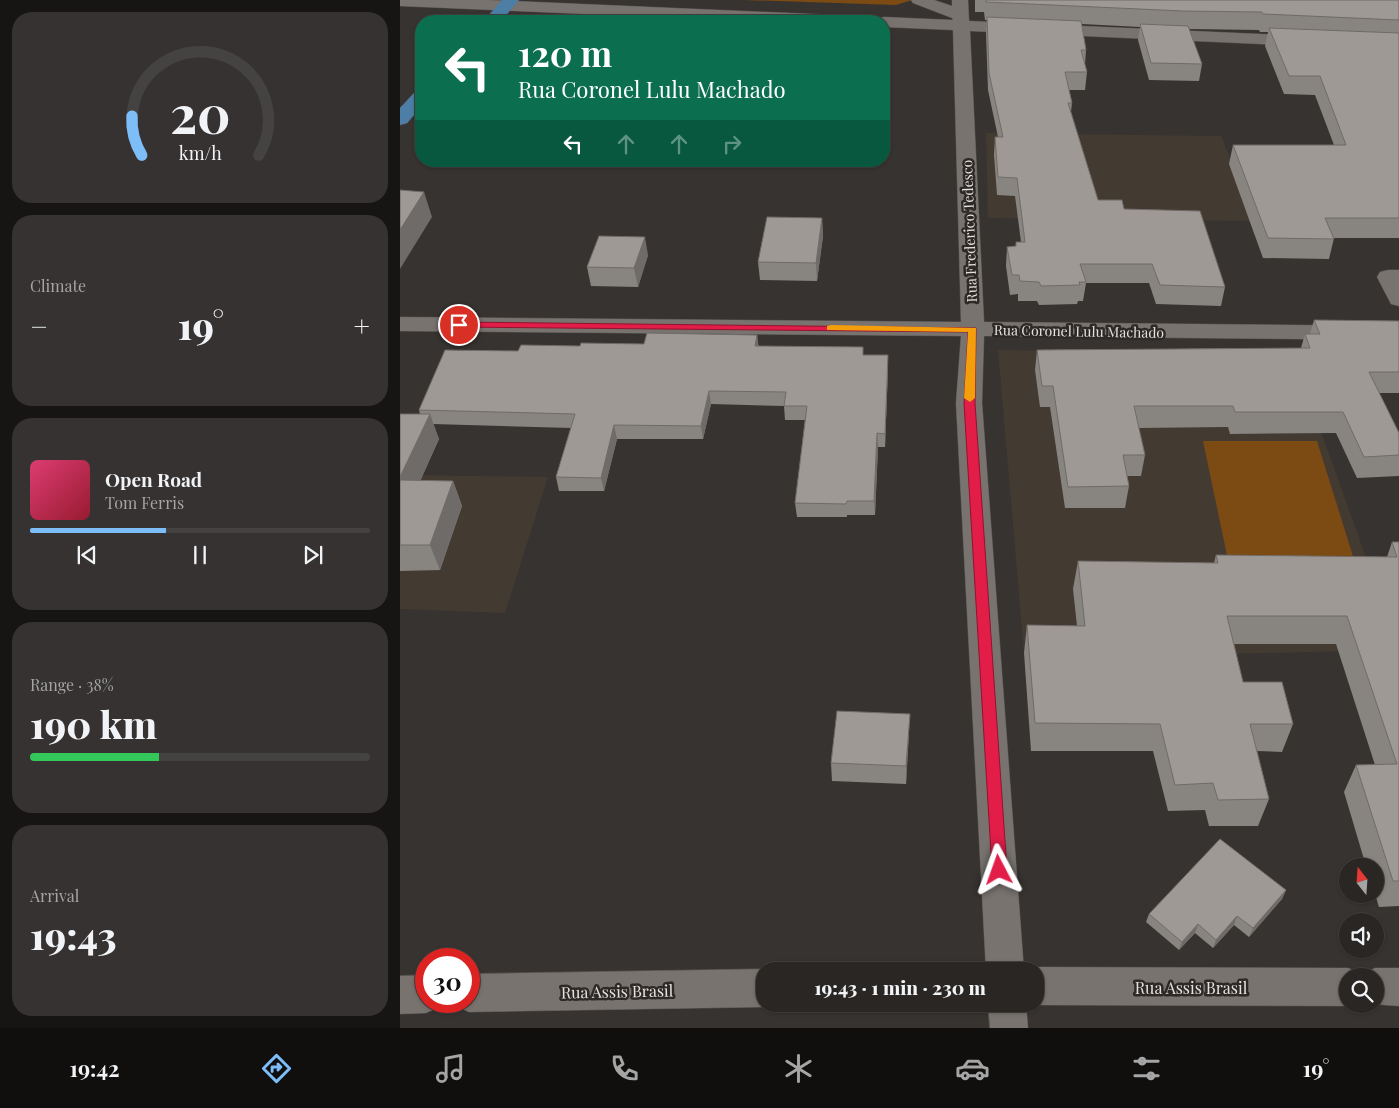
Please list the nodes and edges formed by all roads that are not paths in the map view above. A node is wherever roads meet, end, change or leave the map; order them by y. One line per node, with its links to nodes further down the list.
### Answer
1 (919, 0): 4 (street)
2 (400, 1): 3 (street)
3 (509, 3): 5 (main road); 6 (street)
4 (961, 14): 7 (street); 8 (street); 14 (street, Rua Frederico Tedesco)
5 (498, 15)
6 (742, 15)
7 (890, 21)
8 (1320, 42)
9 (415, 103): 10 (main road)
10 (400, 119)
11 (1399, 276): 12 (street)
12 (1399, 299)
13 (400, 324): 14 (street, Rua Coronel Lulu Machado)
14 (973, 330): 15 (street, Rua Coronel Lulu Machado); 16 (street, Rua Frederico Tedesco)
15 (1399, 333)
16 (1004, 962)
17 (1044, 986): 18 (street, Rua Assis Brasil)
18 (1339, 987)
19 (1384, 987): 20 (street)
20 (1399, 987)
21 (756, 988): 23 (street, Rua Assis Brasil)
22 (415, 994): 24 (street)
23 (480, 994)
24 (400, 995)
25 (1008, 1012): 26 (street)
26 (1009, 1028)

